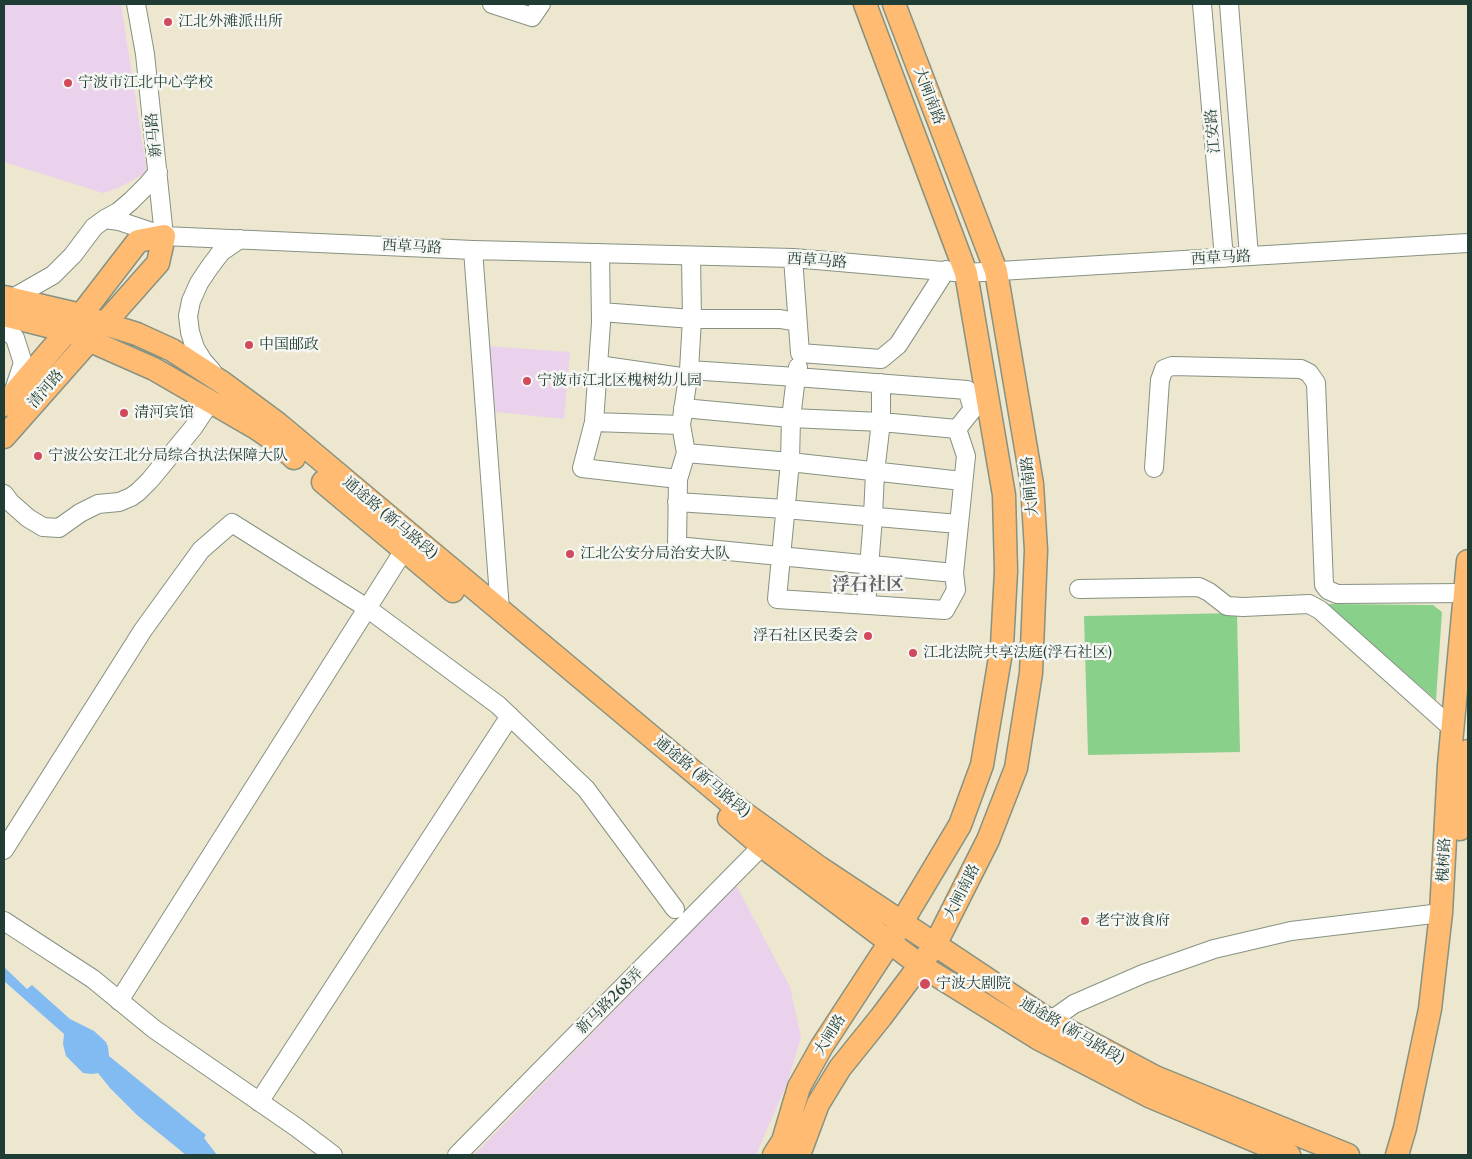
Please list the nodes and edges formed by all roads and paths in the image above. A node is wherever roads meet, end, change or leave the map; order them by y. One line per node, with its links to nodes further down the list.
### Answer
1 (136, 4): 8 (street, 新马路)
2 (492, 4): 3 (street)
3 (541, 4)
4 (865, 4): 19 (main road, 大闸南路)
5 (894, 4): 20 (main road, 大闸南路)
6 (1202, 4): 18 (street, 江安路)
7 (1229, 4): 16 (street, 江安路)
8 (158, 172): 9 (street); 10 (street, 新马路)
9 (105, 219): 10 (street, 西草马路); 21 (street)
10 (164, 236): 11 (street, 西草马路); 25 (main road, 清河路); 26 (main road, 清河路)
11 (240, 239): 13 (street, 西草马路); 34 (street)
12 (1468, 243): 16 (street, 西草马路)
13 (473, 250): 14 (street, 西草马路); 62 (street)
14 (600, 253): 15 (street, 西草马路); 22 (street)
15 (691, 256): 17 (street, 西草马路); 23 (street)
16 (1248, 256): 18 (street, 西草马路)
17 (792, 258): 19 (street, 西草马路); 24 (street)
18 (1224, 258): 20 (street, 西草马路)
19 (956, 272): 20 (street, 西草马路); 29 (street); 71 (main road, 大闸南路)
20 (996, 272): 72 (main road, 大闸南路)
21 (6, 304): 25 (main road)
22 (601, 312): 23 (street); 30 (street)
23 (692, 319): 24 (street); 31 (street)
24 (797, 322): 29 (street)
25 (75, 323): 26 (main road, 通途路 (新马路段)); 28 (main road, 通途路 (新马路段)); 35 (main road, 清河路)
26 (105, 324): 28 (main road, 清河路); 34 (main road, 通途路 (新马路段))
27 (4, 328): 35 (street)
28 (89, 341): 34 (main road, 通途路 (新马路段)); 41 (main road, 清河路)
29 (800, 354): 32 (street)
30 (598, 365): 31 (street); 38 (street)
31 (688, 374): 32 (street); 36 (street)
32 (796, 376): 33 (street); 37 (street)
33 (881, 383): 39 (street); 40 (street)
34 (217, 392): 48 (street); 53 (main road, 通途路 (新马路段)); 62 (main road, 通途路 (新马路段))
35 (8, 400)
36 (682, 416): 37 (street); 38 (street); 42 (street)
37 (790, 418): 39 (street); 43 (street)
38 (594, 422): 46 (street)
39 (881, 422): 40 (street); 45 (street)
40 (957, 429): 47 (street)
41 (4, 437)
42 (686, 453): 43 (street); 46 (street)
43 (790, 462): 45 (street); 50 (street)
44 (1154, 468): 59 (street)
45 (874, 472): 47 (street); 51 (street)
46 (678, 478): 49 (street)
47 (962, 482): 52 (street)
48 (4, 494)
49 (677, 502): 50 (street); 54 (street)
50 (785, 509): 51 (street); 54 (street)
51 (873, 517): 52 (street); 56 (street)
52 (958, 524): 57 (street)
53 (404, 550): 61 (street); 66 (main road, 通途路 (新马路段))
54 (780, 556): 56 (street); 60 (street)
55 (1468, 561): 59 (main road, 槐树路)
56 (868, 564): 57 (street); 60 (street)
57 (954, 573): 60 (street)
58 (1079, 589): 64 (street)
59 (1465, 593): 64 (main road, 槐树路)
60 (866, 605)
61 (368, 608): 63 (street); 67 (street); 74 (street)
62 (500, 610): 71 (main road, 通途路 (新马路段))
63 (510, 716): 68 (street); 76 (street)
64 (1452, 729): 69 (main road, 槐树路)
65 (1468, 751): 84 (main road, 槐树路)
66 (762, 846): 71 (main road, 通途路 (新马路段)); 78 (street, 新马路268弄)
67 (4, 850)
68 (675, 909)
69 (1441, 913): 75 (street); 83 (main road, 槐树路)
70 (4, 921): 74 (street)
71 (896, 933): 72 (main road, 通途路 (新马路段)); 73 (main road, 通途路 (新马路段)); 79 (main road, 大闸路)
72 (935, 945): 73 (main road, 大闸南路); 75 (main road, 通途路 (新马路段))
73 (920, 965): 80 (main road, 大闸路); 81 (main road, 通途路 (新马路段))
74 (119, 1001): 76 (street)
75 (1050, 1021): 82 (main road, 通途路 (新马路段))
76 (260, 1102): 77 (street)
77 (333, 1155)
78 (457, 1155)
79 (774, 1155)
80 (799, 1155)
81 (1288, 1155)
82 (1348, 1155)
83 (1397, 1155)
84 (1409, 1155)

